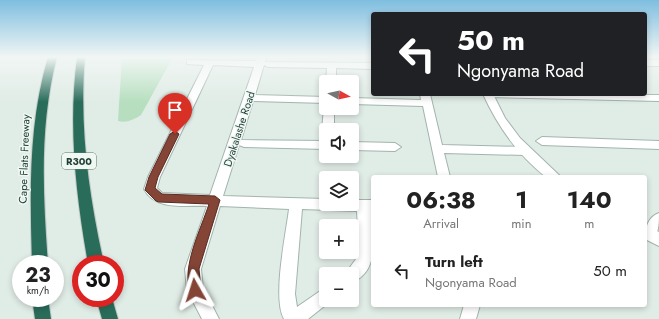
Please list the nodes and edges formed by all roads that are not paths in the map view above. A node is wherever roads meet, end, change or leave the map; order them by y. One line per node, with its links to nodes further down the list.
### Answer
1 (49, 72): 28 (highway, Cape Flats Freeway)
2 (79, 72): 29 (highway, R300)
3 (206, 72): 23 (street)
4 (259, 72): 8 (street, Dyakalashe Road)
5 (489, 96): 20 (street)
6 (597, 96): 7 (street)
7 (651, 97): 12 (street)
8 (249, 98): 10 (street); 23 (street, Dyakalashe Road)
9 (426, 98): 11 (street); 19 (street)
10 (319, 100)
11 (359, 101)
12 (659, 108)
13 (542, 141): 15 (street)
14 (244, 143): 16 (street)
15 (659, 144)
16 (319, 145)
17 (359, 146): 18 (street)
18 (395, 147)
19 (437, 149): 20 (street); 21 (street)
20 (524, 151): 22 (street)
21 (444, 175)
22 (553, 175)
23 (215, 200): 24 (street); 37 (street, Dyakalashe Road)
24 (296, 203): 25 (street); 38 (street)
25 (369, 206): 30 (street)
26 (659, 219): 27 (street)
27 (651, 235)
28 (40, 255)
29 (94, 255)
30 (359, 267)
31 (319, 300): 38 (street)
32 (41, 307): 35 (highway)
33 (107, 307): 36 (highway)
34 (471, 307): 39 (street)
35 (43, 319)
36 (110, 319)
37 (211, 319)
38 (294, 319)
39 (468, 319)

